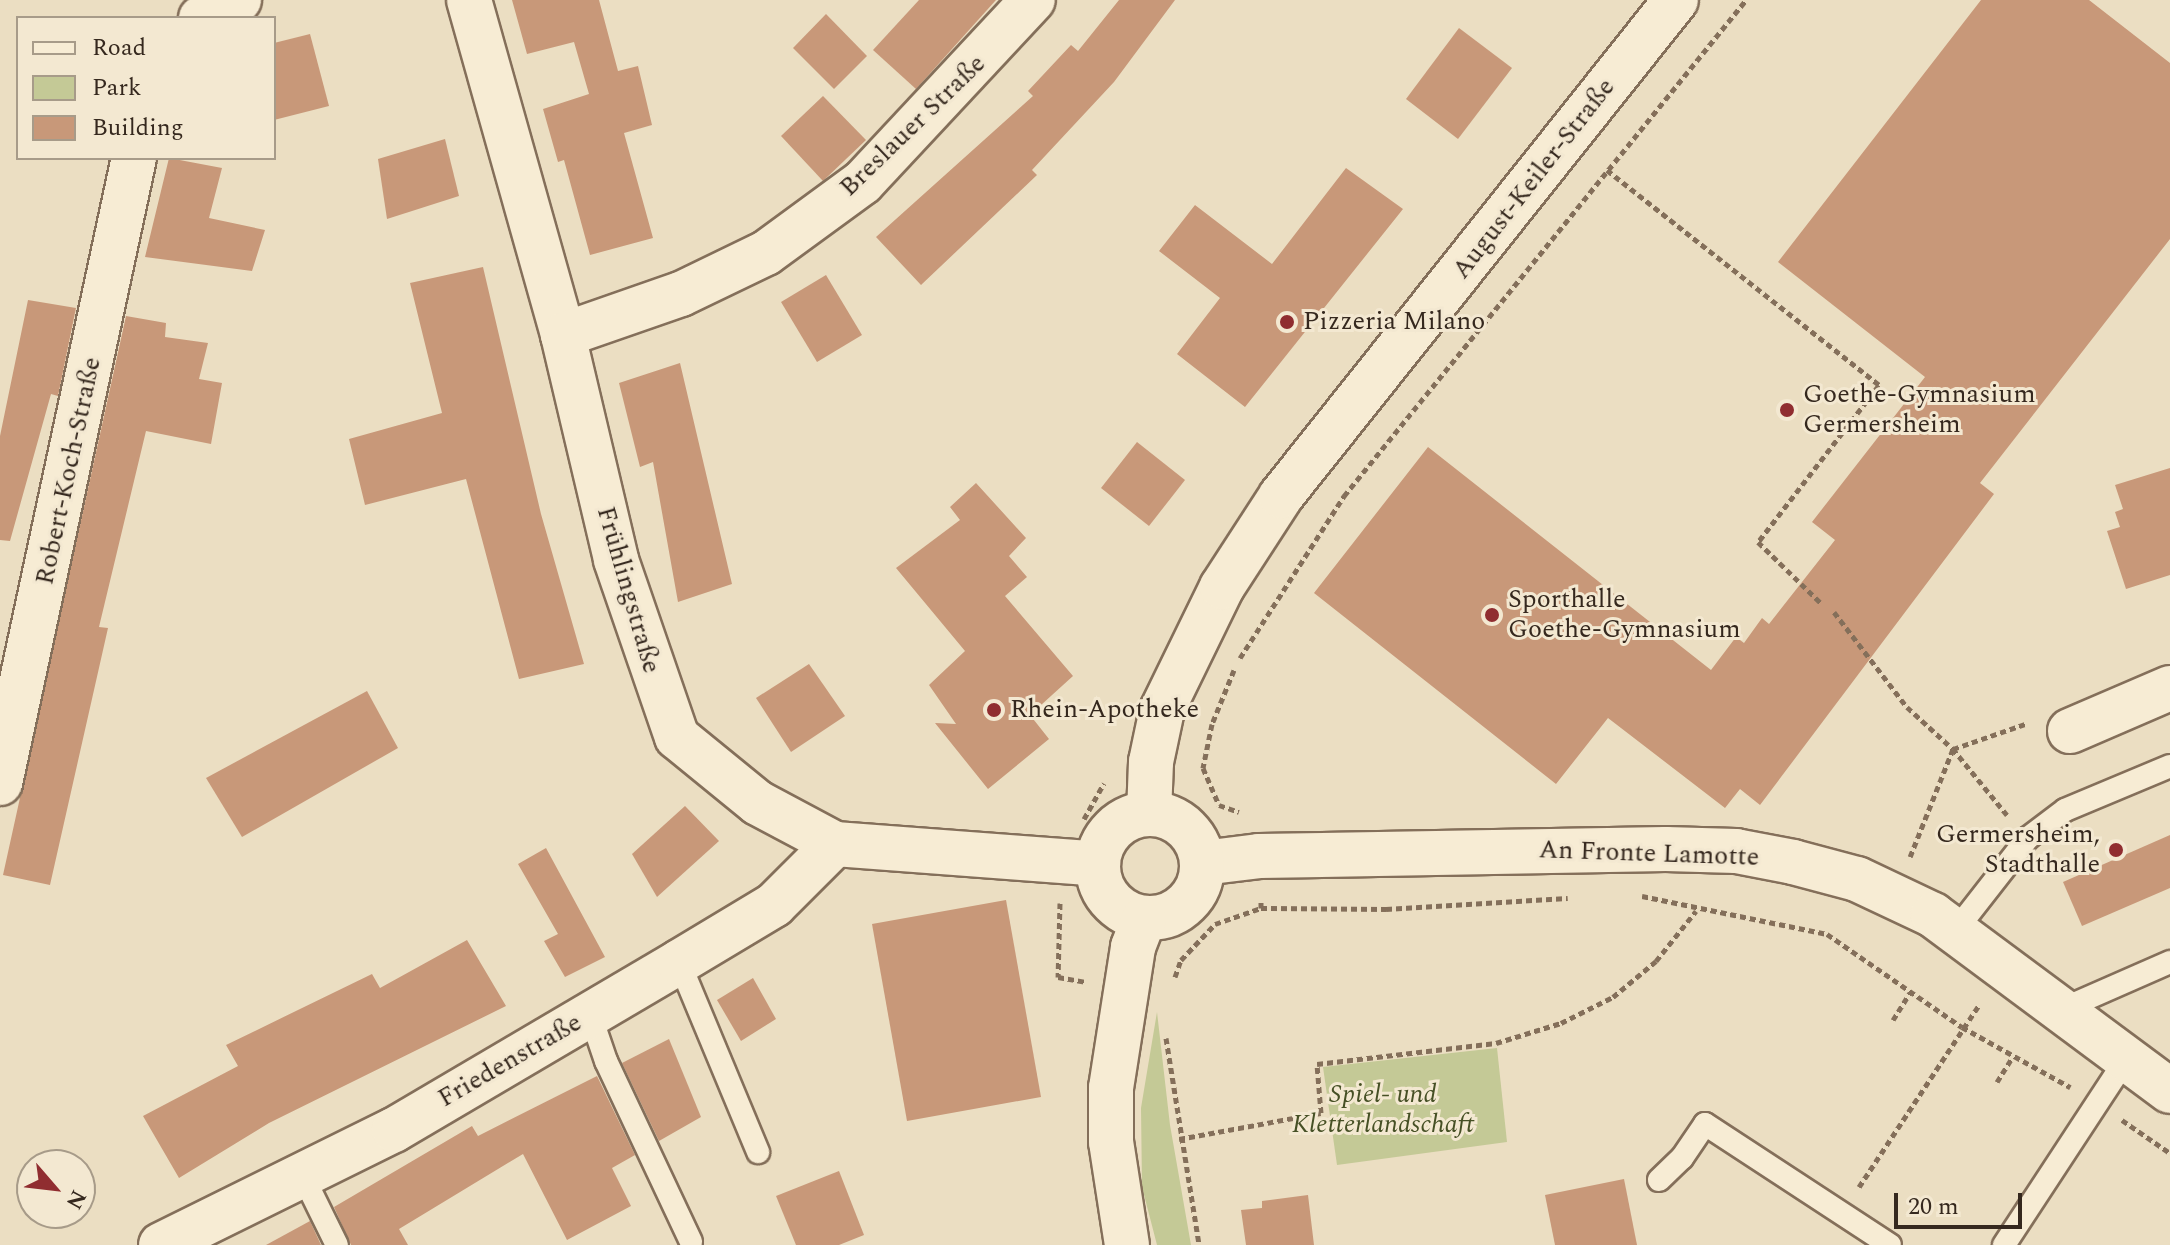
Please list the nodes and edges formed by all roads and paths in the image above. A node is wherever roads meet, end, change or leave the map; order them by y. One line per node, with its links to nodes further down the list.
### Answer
1 (239, 0): 6 (street)
2 (469, 0): 9 (street, Frühlingstraße)
3 (1033, 0): 9 (street, Breslauer Straße)
4 (1676, 0): 17 (street, August-Keiler-Straße)
5 (1746, 0): 8 (path)
6 (205, 16)
7 (134, 160): 16 (street, Robert-Koch-Straße)
8 (1607, 170): 10 (path); 20 (path)
9 (563, 335): 19 (street, Frühlingstraße)
10 (1822, 604)
11 (1834, 612): 14 (path)
12 (2170, 688): 13 (street)
13 (2070, 731): 14 (path)
14 (1953, 749): 18 (path); 23 (path)
15 (2170, 766): 18 (lane)
16 (0, 783)
17 (1149, 814): 21 (street); 22 (street)
18 (2028, 838): 29 (lane)
19 (835, 844): 22 (street, Frühlingstraße); 30 (street, Friedenstraße)
20 (1259, 856): 21 (street, An Fronte Lamotte); 23 (street, An Fronte Lamotte); 26 (path)
21 (1203, 863): 28 (street)
22 (1098, 864): 28 (street)
23 (1894, 895): 29 (street, An Fronte Lamotte)
24 (1632, 896): 27 (path)
25 (1572, 898): 26 (path)
26 (1261, 908): 33 (path)
27 (1696, 911): 34 (path); 45 (path)
28 (1144, 919): 54 (street)
29 (1956, 930): 32 (street, An Fronte Lamotte)
30 (679, 962): 36 (street, Friedenstraße); 46 (lane)
31 (2170, 962): 35 (lane)
32 (2007, 967): 35 (street, An Fronte Lamotte); 39 (path)
33 (1172, 987)
34 (1910, 993): 37 (path); 39 (path)
35 (2063, 1009): 41 (street, An Fronte Lamotte)
36 (590, 1014): 48 (street, Friedenstraße); 52 (lane)
37 (1893, 1020)
38 (1166, 1026): 45 (path)
39 (1962, 1027): 40 (path); 50 (path)
40 (2012, 1058): 42 (path); 44 (path)
41 (2127, 1058): 43 (street, An Fronte Lamotte); 44 (lane)
42 (1997, 1082)
43 (2170, 1091)
44 (2097, 1103): 47 (path); 57 (lane)
45 (1179, 1139): 55 (path)
46 (758, 1152)
47 (2170, 1153)
48 (302, 1174): 51 (street, Friedenstraße); 53 (lane)
49 (1659, 1180): 50 (lane)
50 (1842, 1214): 56 (lane)
51 (190, 1239)
52 (691, 1242)
53 (337, 1245)
54 (1127, 1245)
55 (1199, 1245)
56 (1890, 1245)
57 (2004, 1245)

